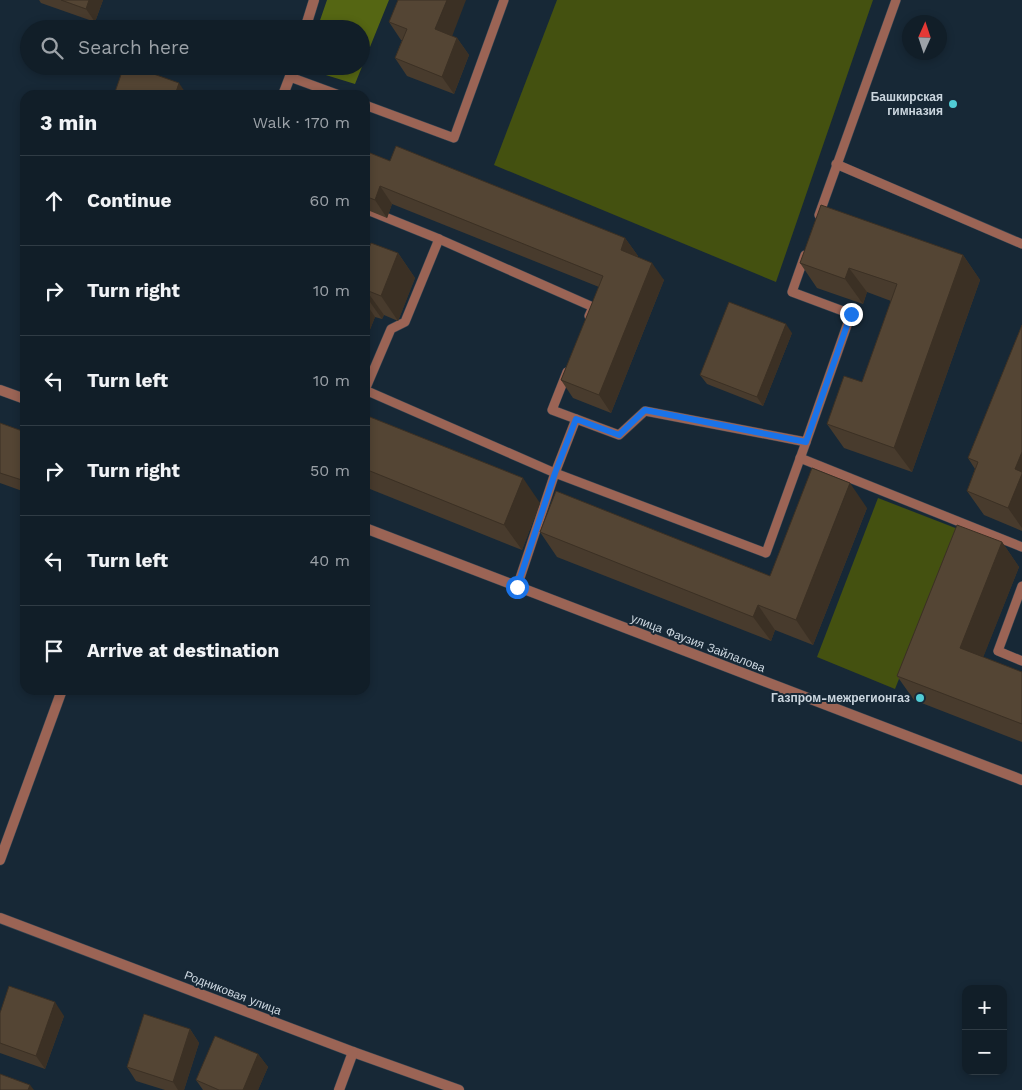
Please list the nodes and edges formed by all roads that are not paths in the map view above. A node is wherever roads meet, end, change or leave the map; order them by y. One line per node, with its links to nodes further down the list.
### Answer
1 (314, 0): 4 (street)
2 (504, 0): 8 (lane)
3 (896, 0): 9 (lane)
4 (308, 20)
5 (290, 77): 6 (street); 7 (lane)
6 (285, 90)
7 (325, 90)
8 (370, 107)
9 (836, 164): 11 (lane); 13 (lane)
10 (370, 211): 12 (lane)
11 (814, 228)
12 (439, 240): 15 (lane); 17 (lane)
13 (1022, 244)
14 (808, 246): 22 (lane)
15 (586, 324)
16 (569, 367): 21 (lane)
17 (370, 378)
18 (0, 390): 20 (street)
19 (370, 392): 24 (lane)
20 (20, 397)
21 (576, 419): 22 (lane); 24 (lane)
22 (806, 442): 23 (lane)
23 (800, 458): 24 (lane); 26 (lane)
24 (555, 473): 28 (lane)
25 (370, 530): 28 (street, улица Фаузия Зайлалова)
26 (1022, 547)
27 (1022, 586): 29 (lane)
28 (517, 587): 31 (street, улица Фаузия Зайлалова)
29 (1022, 661)
30 (60, 695): 32 (street)
31 (1022, 780)
32 (0, 860)
33 (0, 918): 34 (street, Родниковая улица)
34 (353, 1052): 35 (street); 36 (street, Родниковая улица)
35 (339, 1090)
36 (459, 1090)

